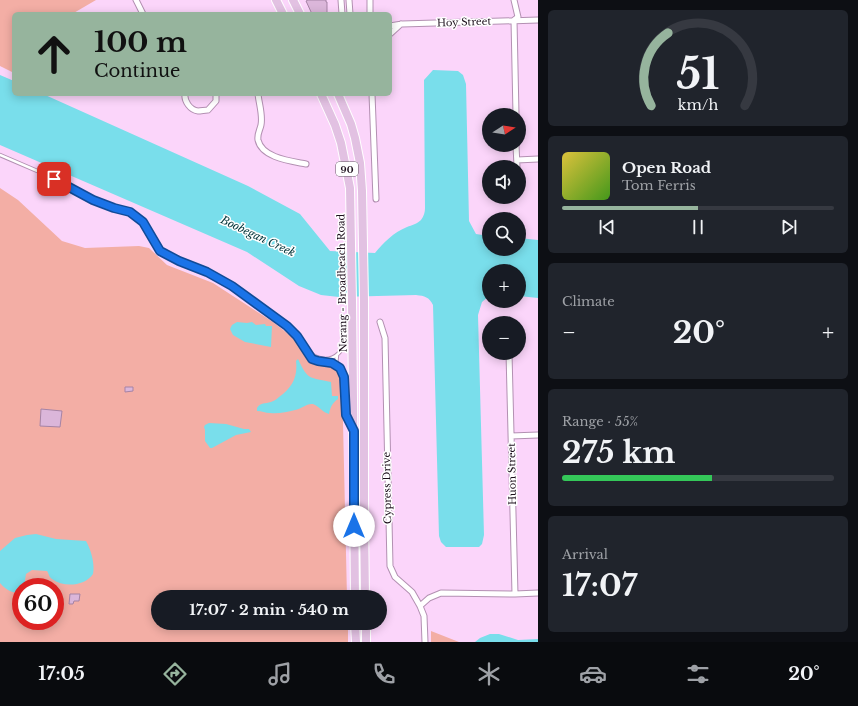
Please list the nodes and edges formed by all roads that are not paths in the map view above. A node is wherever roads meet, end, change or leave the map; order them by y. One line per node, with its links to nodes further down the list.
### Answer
1 (136, 0): 8 (street)
2 (276, 0): 9 (main road)
3 (293, 0): 10 (main road)
4 (341, 0): 11 (street)
5 (349, 0): 12 (street)
6 (370, 0): 13 (street)
7 (514, 0): 14 (street)
8 (142, 12)
9 (282, 12)
10 (299, 12)
11 (342, 12)
12 (350, 12)
13 (370, 12)
14 (514, 20): 15 (street, Hoy Street); 16 (street, Hoy Street); 25 (street)
15 (538, 20)
16 (402, 24): 17 (street, Hoy Street); 18 (street)
17 (392, 26)
18 (392, 32)
19 (184, 96): 20 (street)
20 (216, 96)
21 (258, 96): 30 (street)
22 (322, 96): 33 (main road, Nerang - Broadbeach Road / 90)
23 (339, 96): 42 (main road, 90)
24 (372, 96): 31 (street)
25 (516, 108)
26 (516, 152): 29 (street)
27 (0, 155): 34 (lane)
28 (538, 159): 29 (street)
29 (517, 160)
30 (306, 164)
31 (376, 199)
32 (380, 322): 45 (street, Cypress Drive)
33 (353, 329): 35 (lane); 38 (main road, Nerang - Broadbeach Road / 90)
34 (308, 352): 35 (lane); 37 (lane)
35 (337, 355): 37 (lane)
36 (509, 360): 40 (street, Huon Street)
37 (336, 364): 38 (lane)
38 (354, 431): 41 (main road, Nerang - Broadbeach Road / 90)
39 (538, 435): 40 (street)
40 (511, 436): 44 (street, Huon Street)
41 (355, 590)
42 (365, 590)
43 (538, 593): 44 (street)
44 (515, 594): 45 (street)
45 (420, 606): 50 (street, Cypress Drive)
46 (355, 630): 48 (main road)
47 (366, 630): 49 (main road)
48 (356, 642)
49 (366, 642)
50 (425, 642)

